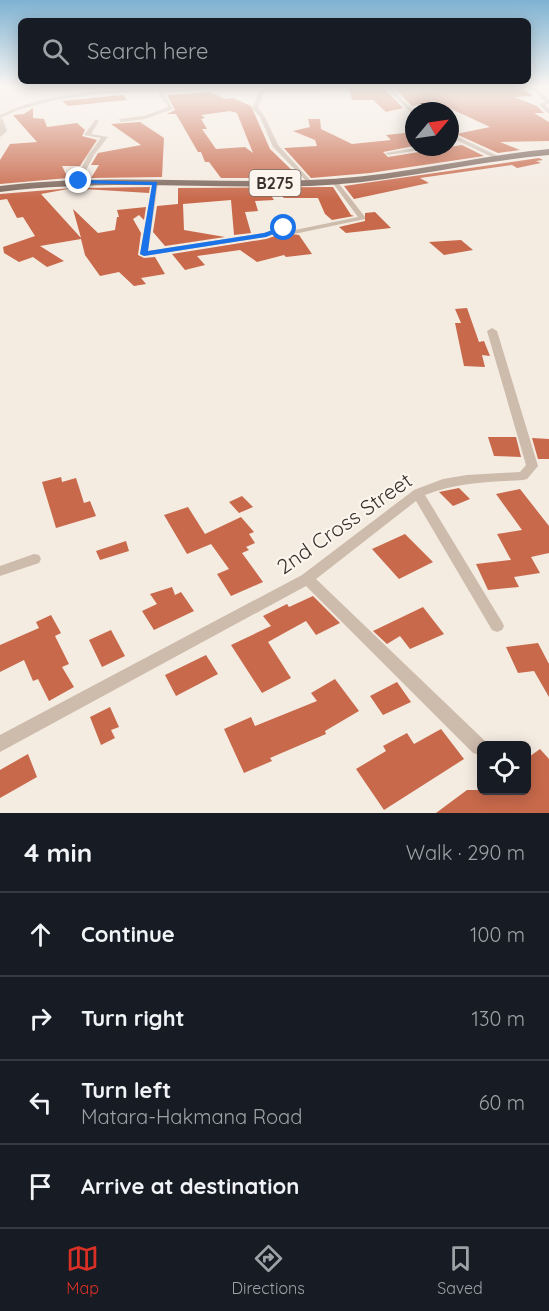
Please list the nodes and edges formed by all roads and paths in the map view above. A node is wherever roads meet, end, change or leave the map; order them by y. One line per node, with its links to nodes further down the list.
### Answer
1 (94, 124): 10 (street)
2 (265, 124): 11 (street)
3 (459, 139): 4 (street)
4 (468, 143): 5 (street); 9 (street)
5 (459, 144)
6 (549, 150): 9 (main road, B275)
7 (405, 151): 8 (street)
8 (388, 153)
9 (495, 156): 11 (main road, B275); 12 (main road, B275)
10 (80, 177): 11 (main road, B275); 14 (main road, B275)
11 (308, 181): 12 (main road, B275); 13 (main road, B275)
12 (335, 182): 13 (street)
13 (155, 183): 14 (main road, B275)
14 (0, 187)
15 (492, 332): 16 (street, 2nd Cross Street)
16 (418, 493): 19 (street, 2nd Cross Street); 20 (street)
17 (34, 559): 18 (street)
18 (0, 571)
19 (307, 579): 21 (street, 2nd Cross Street); 22 (street)
20 (497, 626)
21 (0, 744)
22 (477, 745)

